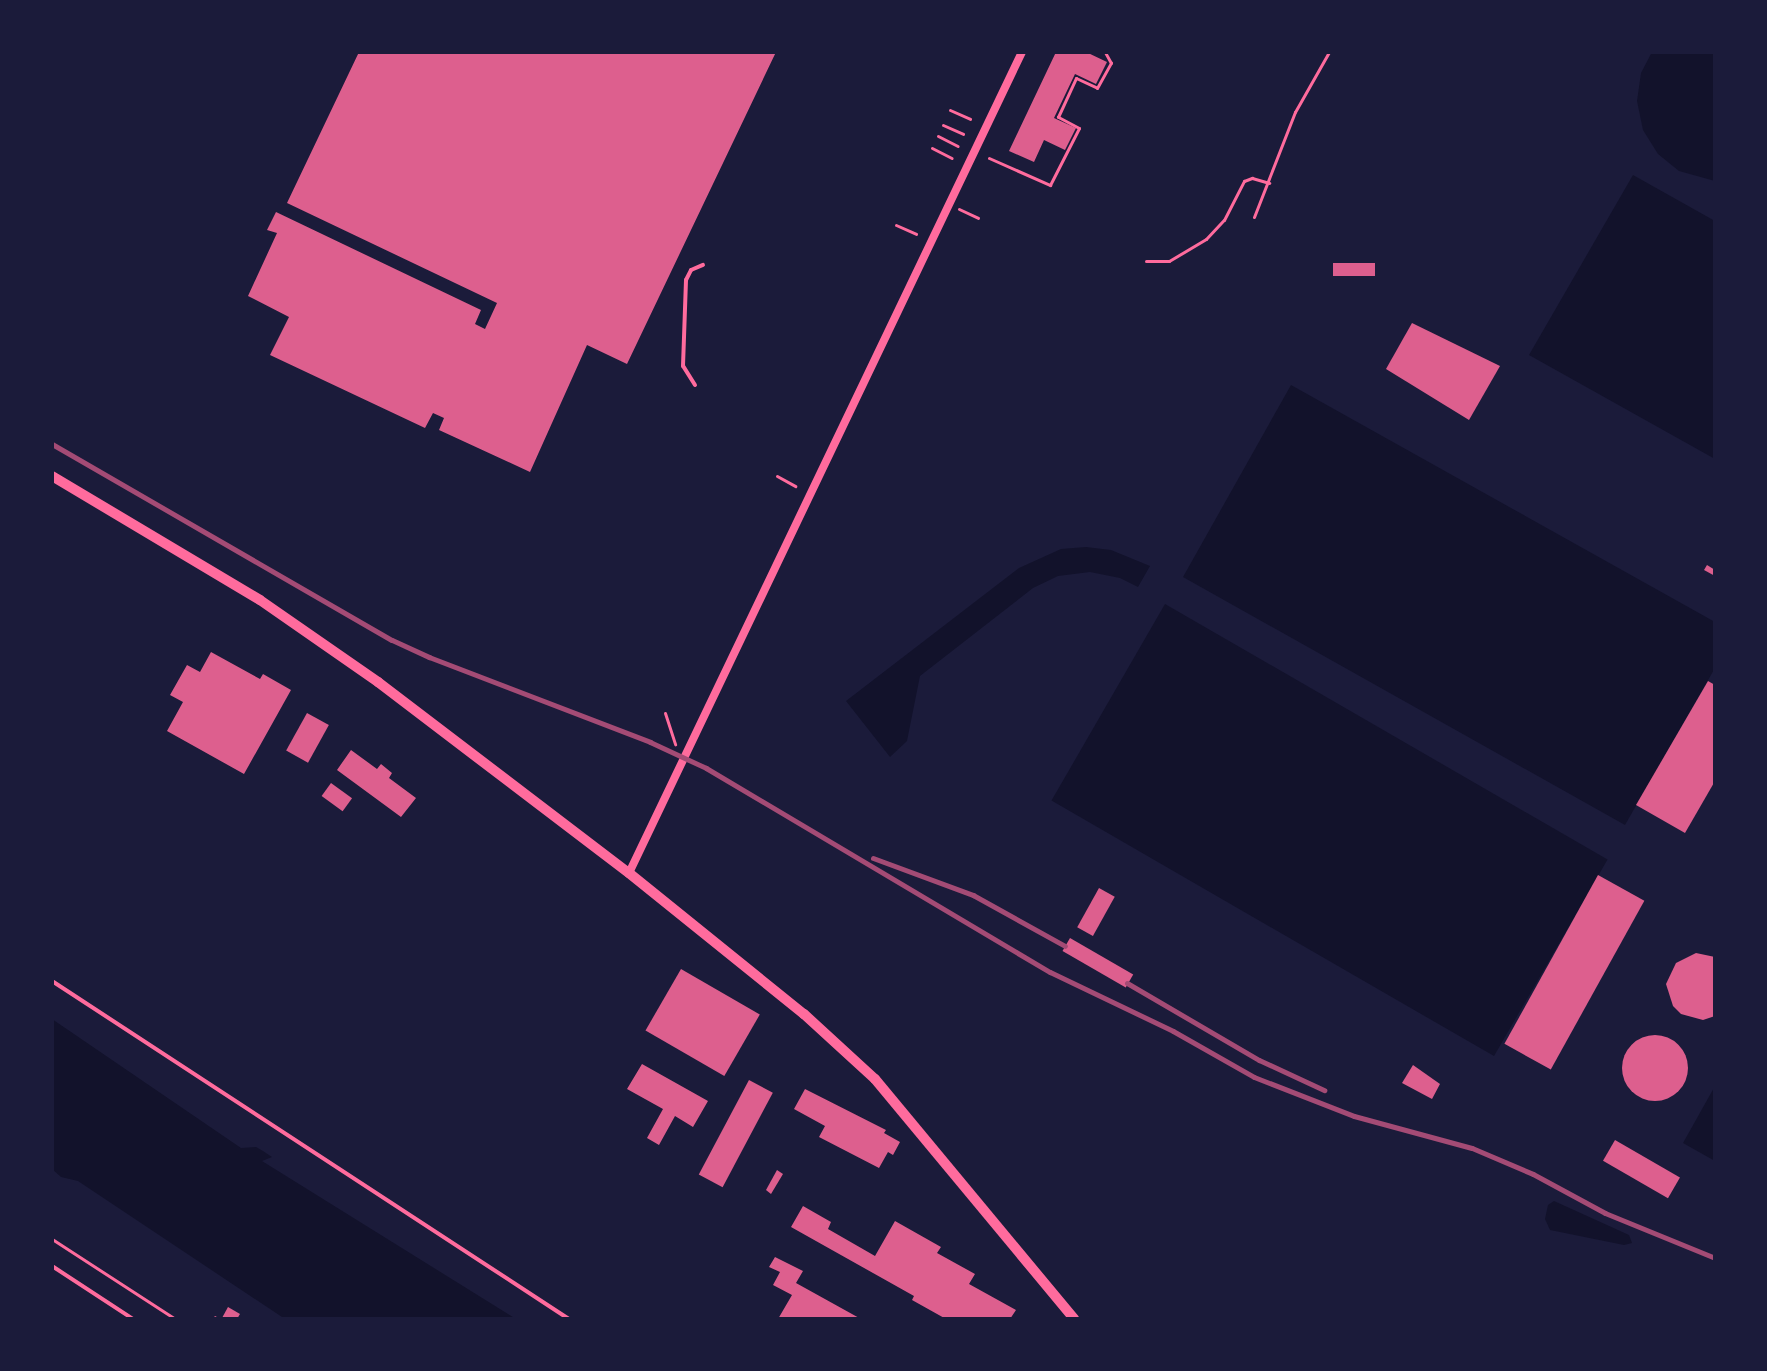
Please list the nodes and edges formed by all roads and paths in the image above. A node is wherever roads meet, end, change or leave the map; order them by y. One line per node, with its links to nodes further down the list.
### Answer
1 (1022, 52): 25 (street)
2 (1105, 52): 12 (path)
3 (1329, 52): 13 (path)
4 (950, 110): 5 (path)
5 (970, 119)
6 (943, 125): 7 (path)
7 (963, 134)
8 (938, 136): 9 (path)
9 (958, 146)
10 (932, 148): 11 (path)
11 (952, 158)
12 (989, 158)
13 (1269, 183): 14 (path); 17 (path)
14 (1254, 217)
15 (896, 225): 16 (path)
16 (916, 234)
17 (1146, 261)
18 (703, 265): 19 (lane)
19 (695, 385)
20 (52, 476): 25 (street)
21 (777, 476): 22 (path)
22 (795, 486)
23 (665, 713): 24 (path)
24 (675, 744)
25 (629, 873): 32 (street)
26 (52, 981): 31 (lane)
27 (52, 1239): 30 (path)
28 (52, 1266): 29 (lane)
29 (133, 1319)
30 (175, 1319)
31 (569, 1319)
32 (1074, 1319)

